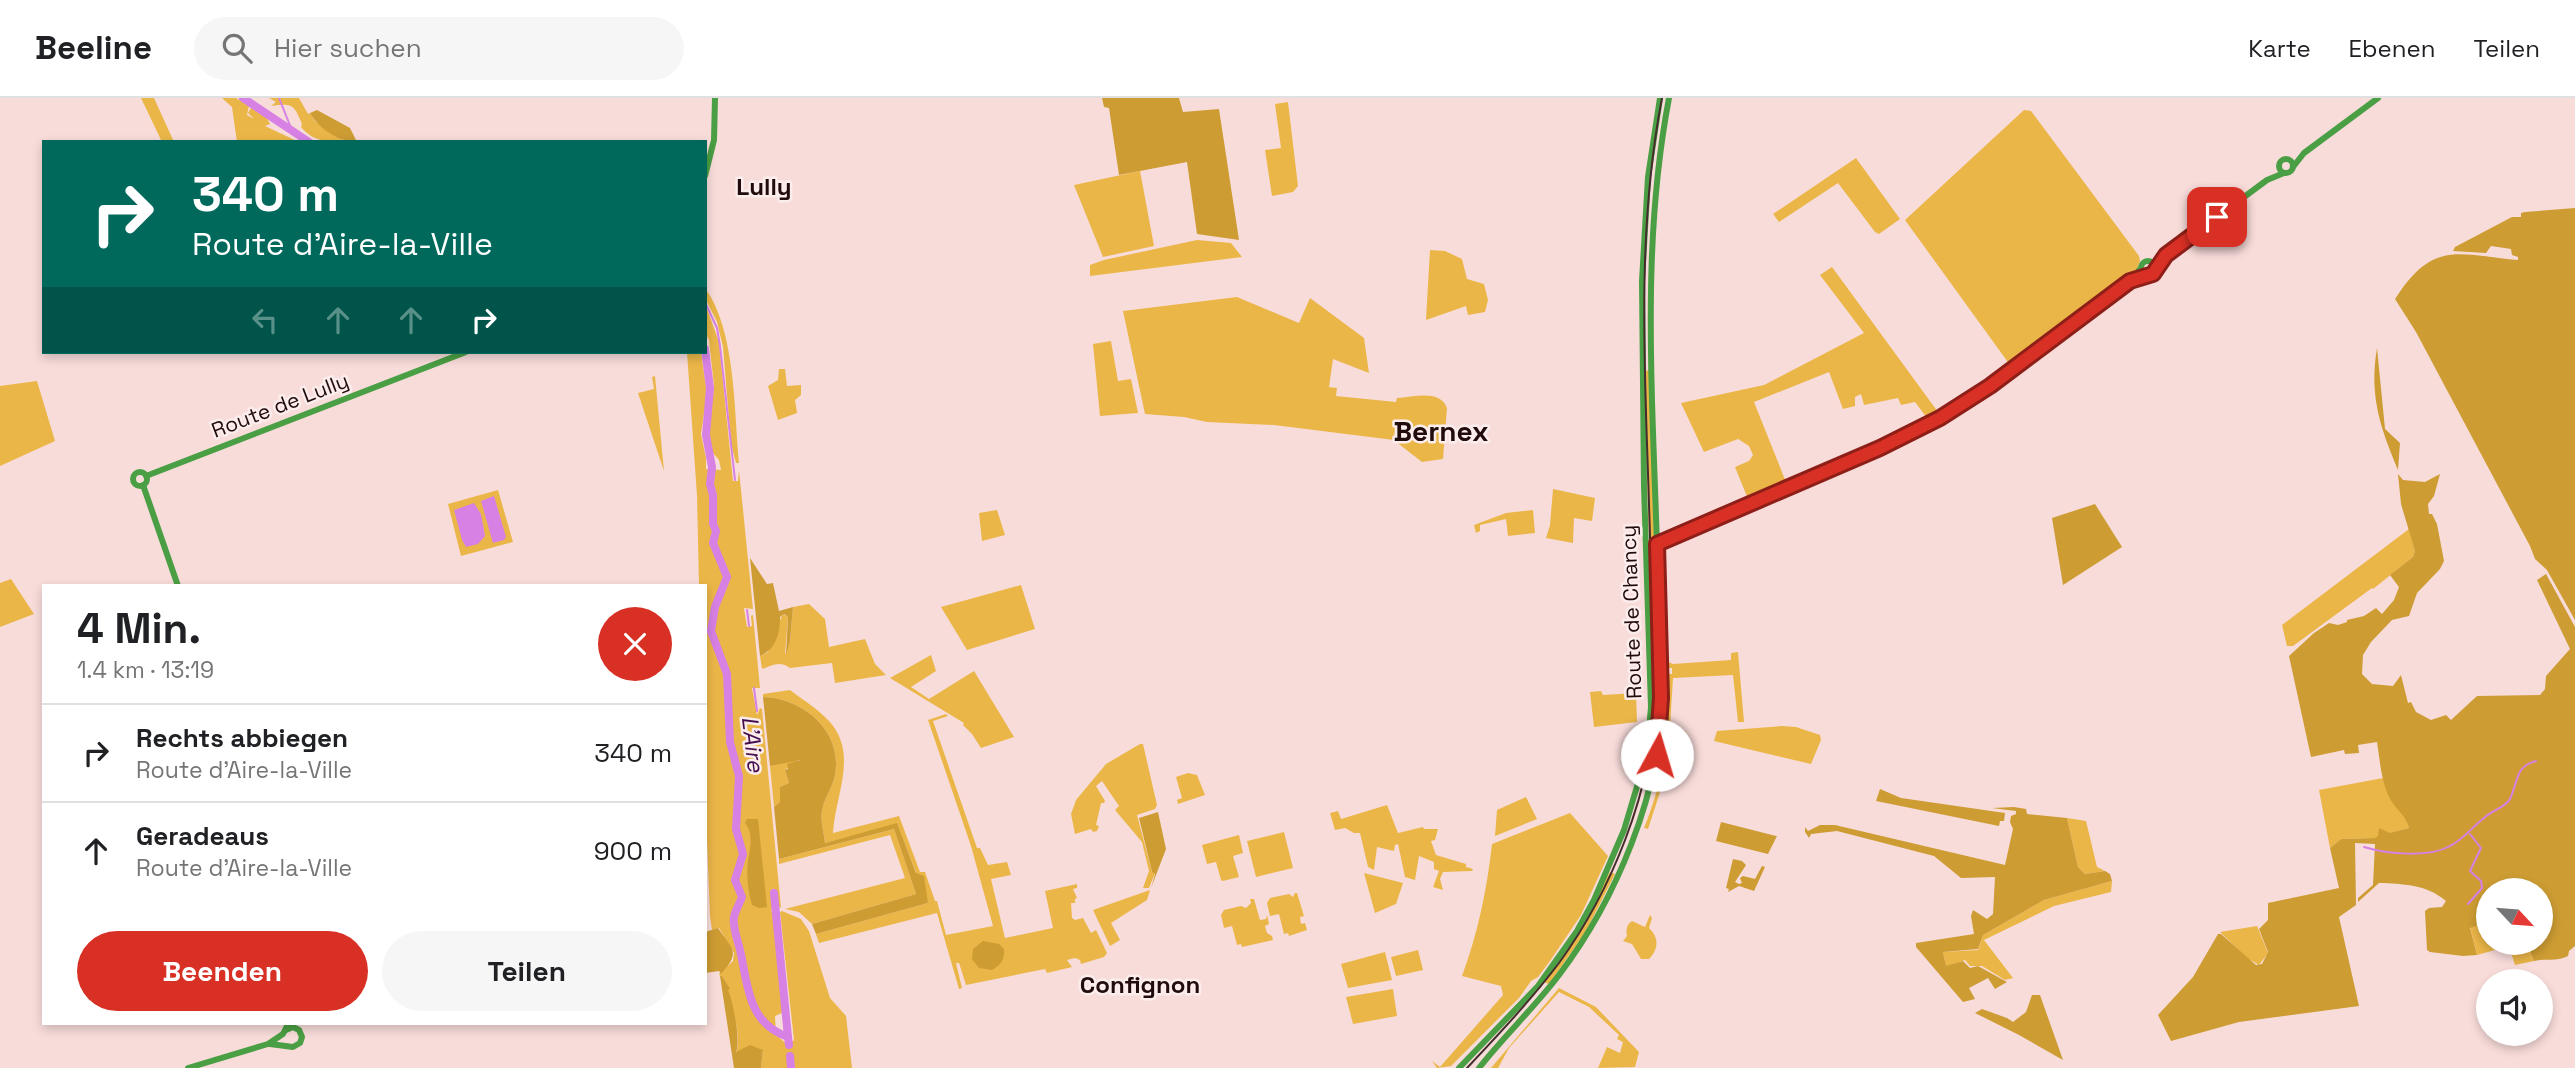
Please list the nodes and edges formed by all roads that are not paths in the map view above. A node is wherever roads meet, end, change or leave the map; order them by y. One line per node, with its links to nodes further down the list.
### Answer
1 (713, 98): 6 (main road); 10 (main road)
2 (1660, 98): 23 (main road, Route de Chancy)
3 (1669, 98): 22 (main road, Route de Chancy)
4 (2378, 98): 5 (main road)
5 (2304, 153): 7 (main road); 9 (main road)
6 (707, 155)
7 (2287, 159): 8 (main road); 9 (main road)
8 (2278, 165): 11 (main road); 12 (main road)
9 (2293, 167): 11 (main road)
10 (707, 168)
11 (2284, 173): 12 (main road)
12 (2267, 180): 13 (main road)
13 (2166, 255): 14 (main road); 16 (main road)
14 (2150, 260): 15 (main road); 16 (main road)
15 (2141, 268): 17 (main road); 18 (main road)
16 (2156, 268): 17 (main road)
17 (2146, 275): 18 (main road)
18 (2130, 281): 22 (main road)
19 (461, 354): 20 (main road, Route de Lully)
20 (146, 476): 21 (main road); 21 (main road)
21 (143, 485): 24 (main road)
22 (1657, 544): 23 (main road); 31 (main road, Route de Chancy)
23 (1646, 548): 30 (main road, Route de Chancy)
24 (177, 584)
25 (298, 1027): 26 (main road); 28 (main road)
26 (286, 1029): 27 (main road); 28 (main road)
27 (268, 1044): 28 (main road); 29 (main road)
28 (286, 1044)
29 (188, 1068)
30 (1459, 1068)
31 (1479, 1068)

